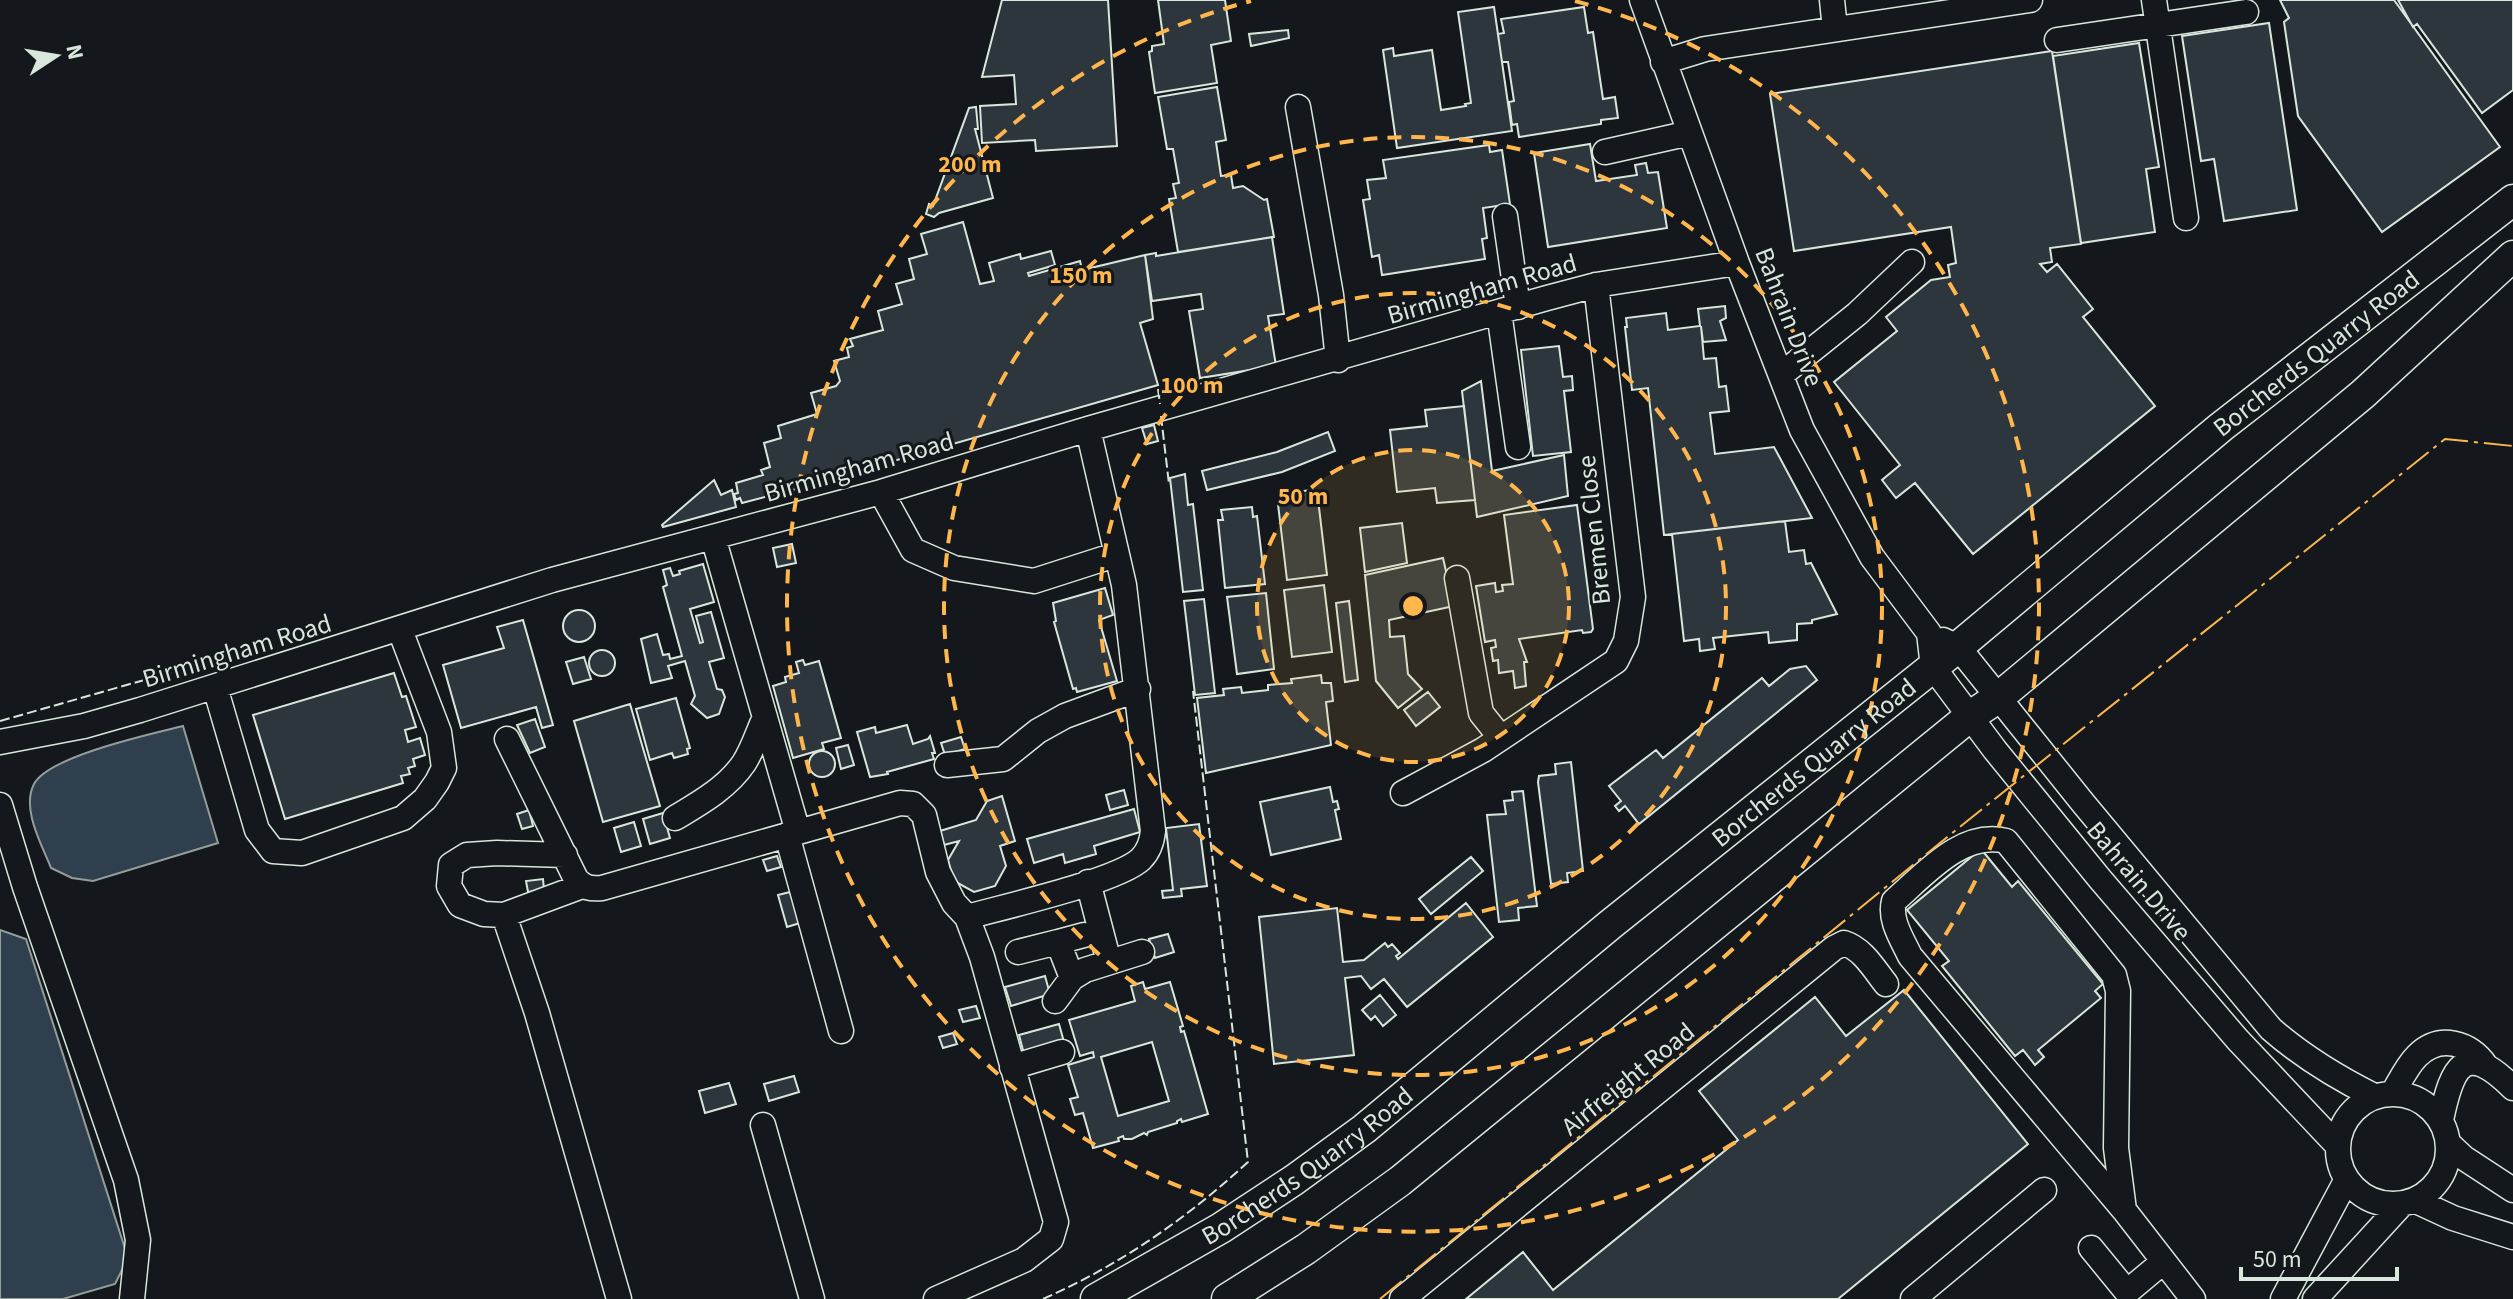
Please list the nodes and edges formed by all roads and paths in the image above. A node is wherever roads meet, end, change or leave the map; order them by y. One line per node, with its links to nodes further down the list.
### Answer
1 (1642, 0): 10 (lane, Bahrain Drive)
2 (1832, 0): 8 (lane)
3 (2030, 0): 5 (lane)
4 (2154, 0): 7 (lane)
5 (1938, 8): 8 (lane)
6 (2246, 12): 7 (lane)
7 (2157, 25): 9 (lane); 16 (lane)
8 (1835, 29): 10 (lane)
9 (2057, 40)
10 (1663, 62): 12 (lane, Bahrain Drive)
11 (1298, 107): 24 (lane)
12 (1690, 133): 13 (lane); 19 (lane, Bahrain Drive)
13 (1605, 152)
14 (2513, 200): 34 (main road, Borcherds Quarry Road)
15 (1505, 216): 23 (lane)
16 (2186, 218)
17 (2513, 256): 22 (main road, Borcherds Quarry Road)
18 (1912, 262): 25 (lane)
19 (1737, 263): 21 (lane, Birmingham Road); 25 (lane, Bahrain Drive)
20 (2513, 266): 22 (main road)
21 (1596, 285): 23 (lane, Birmingham Road); 41 (lane, Bremen Close)
22 (2480, 285): 38 (main road, Borcherds Quarry Road)
23 (1508, 310): 24 (lane, Birmingham Road); 27 (lane)
24 (1338, 360): 26 (lane, Birmingham Road)
25 (1781, 375): 33 (lane, Bahrain Drive)
26 (1088, 429): 28 (lane, Birmingham Road); 30 (lane)
27 (1518, 447)
28 (881, 492): 29 (lane, Birmingham Road); 30 (lane)
29 (713, 537): 32 (lane, Birmingham Road); 39 (lane)
30 (1115, 555): 37 (lane)
31 (1457, 578): 41 (lane)
32 (400, 630): 36 (lane, Birmingham Road); 36 (lane)
33 (1929, 633): 34 (lane, Bahrain Drive); 35 (lane, Bahrain Drive)
34 (1958, 647): 35 (main road, Borcherds Quarry Road); 38 (lane, Bahrain Drive)
35 (1933, 667): 40 (lane, Bahrain Drive); 85 (main road, Borcherds Quarry Road)
36 (215, 687): 43 (lane, Birmingham Road)
37 (1138, 689): 44 (lane); 50 (lane)
38 (1999, 697): 40 (main road, Borcherds Quarry Road); 67 (lane, Bahrain Drive)
39 (765, 717): 47 (lane); 48 (lane)
40 (1969, 717): 71 (lane, Bahrain Drive); 86 (main road, Borcherds Quarry Road)
41 (1501, 738): 45 (lane, Bremen Close)
42 (507, 739): 49 (lane)
43 (0, 742)
44 (947, 765)
45 (1403, 793)
46 (0, 805): 81 (lane)
47 (675, 818)
48 (792, 834): 51 (lane); 53 (lane); 62 (lane)
49 (565, 855): 51 (lane); 52 (lane)
50 (1088, 882): 53 (lane); 58 (lane)
51 (582, 886): 52 (lane)
52 (504, 915): 82 (lane)
53 (967, 917): 65 (lane)
54 (1084, 935): 55 (lane)
55 (1058, 942): 56 (lane); 59 (lane)
56 (1018, 952)
57 (1142, 952): 58 (lane)
58 (1109, 962): 59 (lane)
59 (1072, 978): 61 (lane)
60 (1886, 984): 87 (lane, Airfreight Road)
61 (1055, 1001)
62 (841, 1031)
63 (1062, 1052): 65 (lane)
64 (2486, 1066): 66 (lane); 67 (lane); 68 (lane)
65 (1012, 1067): 84 (lane)
66 (2513, 1088)
67 (2383, 1095): 68 (lane); 71 (lane)
68 (2441, 1120): 70 (lane)
69 (763, 1125): 83 (lane)
70 (2449, 1144): 74 (lane); 75 (lane)
71 (2338, 1146): 72 (lane)
72 (2347, 1179): 75 (lane); 90 (lane)
73 (2044, 1190): 88 (lane)
74 (2513, 1190)
75 (2408, 1202): 77 (lane); 91 (lane)
76 (2124, 1210): 76 (lane); 79 (lane)
77 (2513, 1237)
78 (2091, 1248): 80 (lane)
79 (2163, 1262): 80 (lane); 89 (lane)
80 (2130, 1296)
81 (132, 1299)
82 (619, 1299)
83 (812, 1299)
84 (936, 1299)
85 (1096, 1299)
86 (1227, 1299)
87 (1402, 1299)
88 (1913, 1299)
89 (2193, 1299)
90 (2283, 1299)
91 (2315, 1299)

